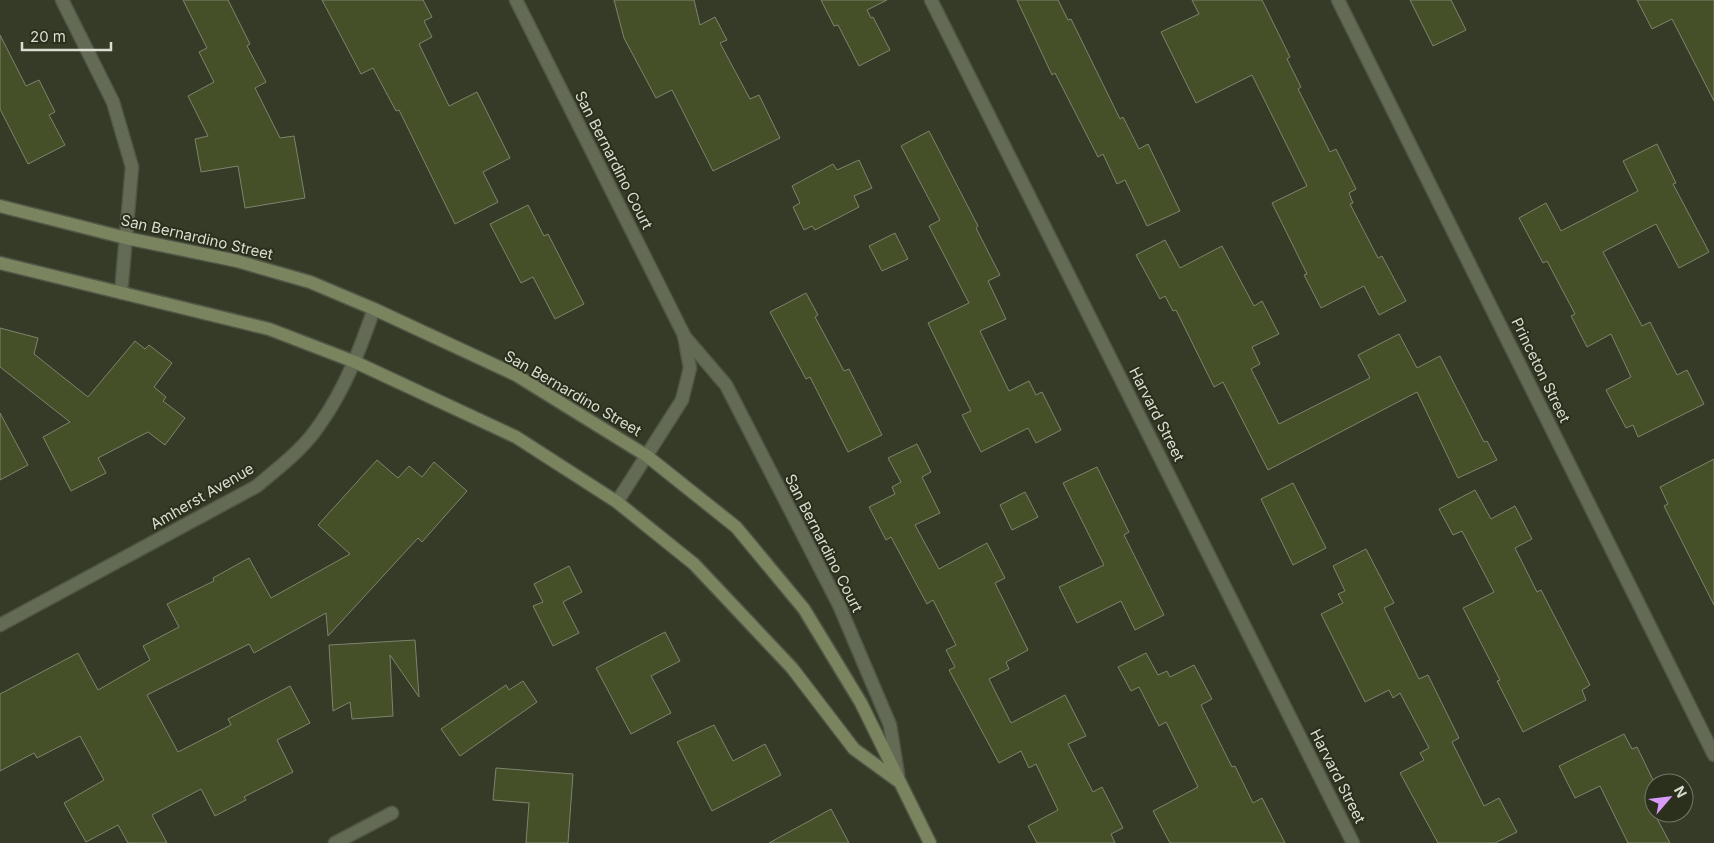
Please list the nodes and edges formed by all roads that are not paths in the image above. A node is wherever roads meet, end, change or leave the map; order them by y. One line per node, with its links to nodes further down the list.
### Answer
1 (62, 0): 6 (street)
2 (516, 0): 10 (street, San Bernardino Court)
3 (931, 0): 20 (street, Harvard Street)
4 (1338, 0): 15 (street, Princeton Street)
5 (0, 206): 6 (main road, San Bernardino Street)
6 (126, 238): 8 (street); 9 (main road, San Bernardino Street)
7 (0, 263): 8 (main road, San Bernardino Street)
8 (121, 293): 11 (main road, San Bernardino Street)
9 (374, 309): 11 (street, Amherst Avenue); 12 (main road, San Bernardino Street)
10 (684, 335): 12 (street, San Bernardino Court); 16 (street, San Bernardino Court)
11 (355, 362): 13 (main road, San Bernardino Street); 14 (street, Amherst Avenue)
12 (648, 456): 13 (street, San Bernardino Court); 16 (main road, San Bernardino Street)
13 (617, 502): 16 (main road, San Bernardino Street)
14 (0, 625)
15 (1714, 756)
16 (900, 782): 19 (main road, San Bernardino Street)
17 (392, 813): 18 (street)
18 (335, 843)
19 (930, 843)
20 (1353, 843)

